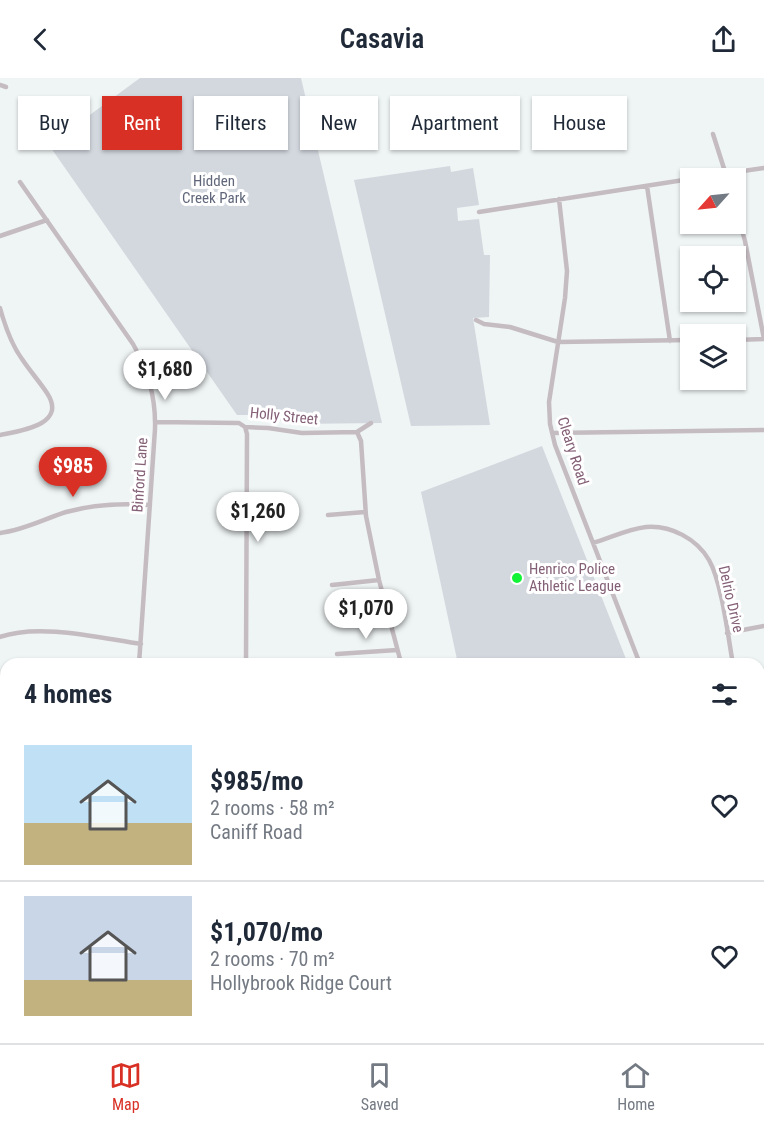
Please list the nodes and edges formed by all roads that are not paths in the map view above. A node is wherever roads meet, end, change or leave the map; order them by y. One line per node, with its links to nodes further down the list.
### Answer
1 (0, 85): 2 (street)
2 (6, 87)
3 (713, 134): 4 (street)
4 (724, 168)
5 (764, 168): 6 (street)
6 (746, 172)
7 (680, 181): 9 (street)
8 (20, 182): 12 (street, Binford Lane)
9 (647, 186): 10 (street); 18 (street)
10 (559, 200): 11 (street); 21 (street, Cleary Road)
11 (479, 212)
12 (46, 220): 14 (street); 22 (street, Binford Lane)
13 (743, 234): 17 (street)
14 (0, 236)
15 (0, 308): 28 (street)
16 (476, 321): 21 (street)
17 (764, 339): 20 (street)
18 (670, 340): 19 (street); 21 (street)
19 (680, 340)
20 (746, 340)
21 (558, 342): 27 (street, Cleary Road)
22 (155, 422): 24 (street, Holly Street); 29 (street, Binford Lane)
23 (371, 423): 26 (street)
24 (245, 427): 26 (street, Holly Street); 43 (street)
25 (764, 430): 27 (street)
26 (357, 432): 30 (street)
27 (552, 433): 33 (street, Cleary Road)
28 (0, 435)
29 (150, 505): 32 (street); 39 (street, Binford Lane)
30 (365, 512): 31 (street); 34 (street)
31 (328, 514)
32 (0, 533)
33 (593, 543): 37 (street, Delrio Drive); 45 (street, Cleary Road)
34 (379, 580): 35 (street); 40 (street)
35 (332, 585)
36 (764, 626): 37 (street)
37 (727, 633): 46 (street, Delrio Drive)
38 (0, 637): 39 (street)
39 (141, 644): 42 (street, Binford Lane)
40 (398, 650): 41 (street); 44 (street)
41 (337, 654)
42 (140, 658)
43 (246, 658)
44 (399, 658)
45 (638, 658)
46 (732, 658)

